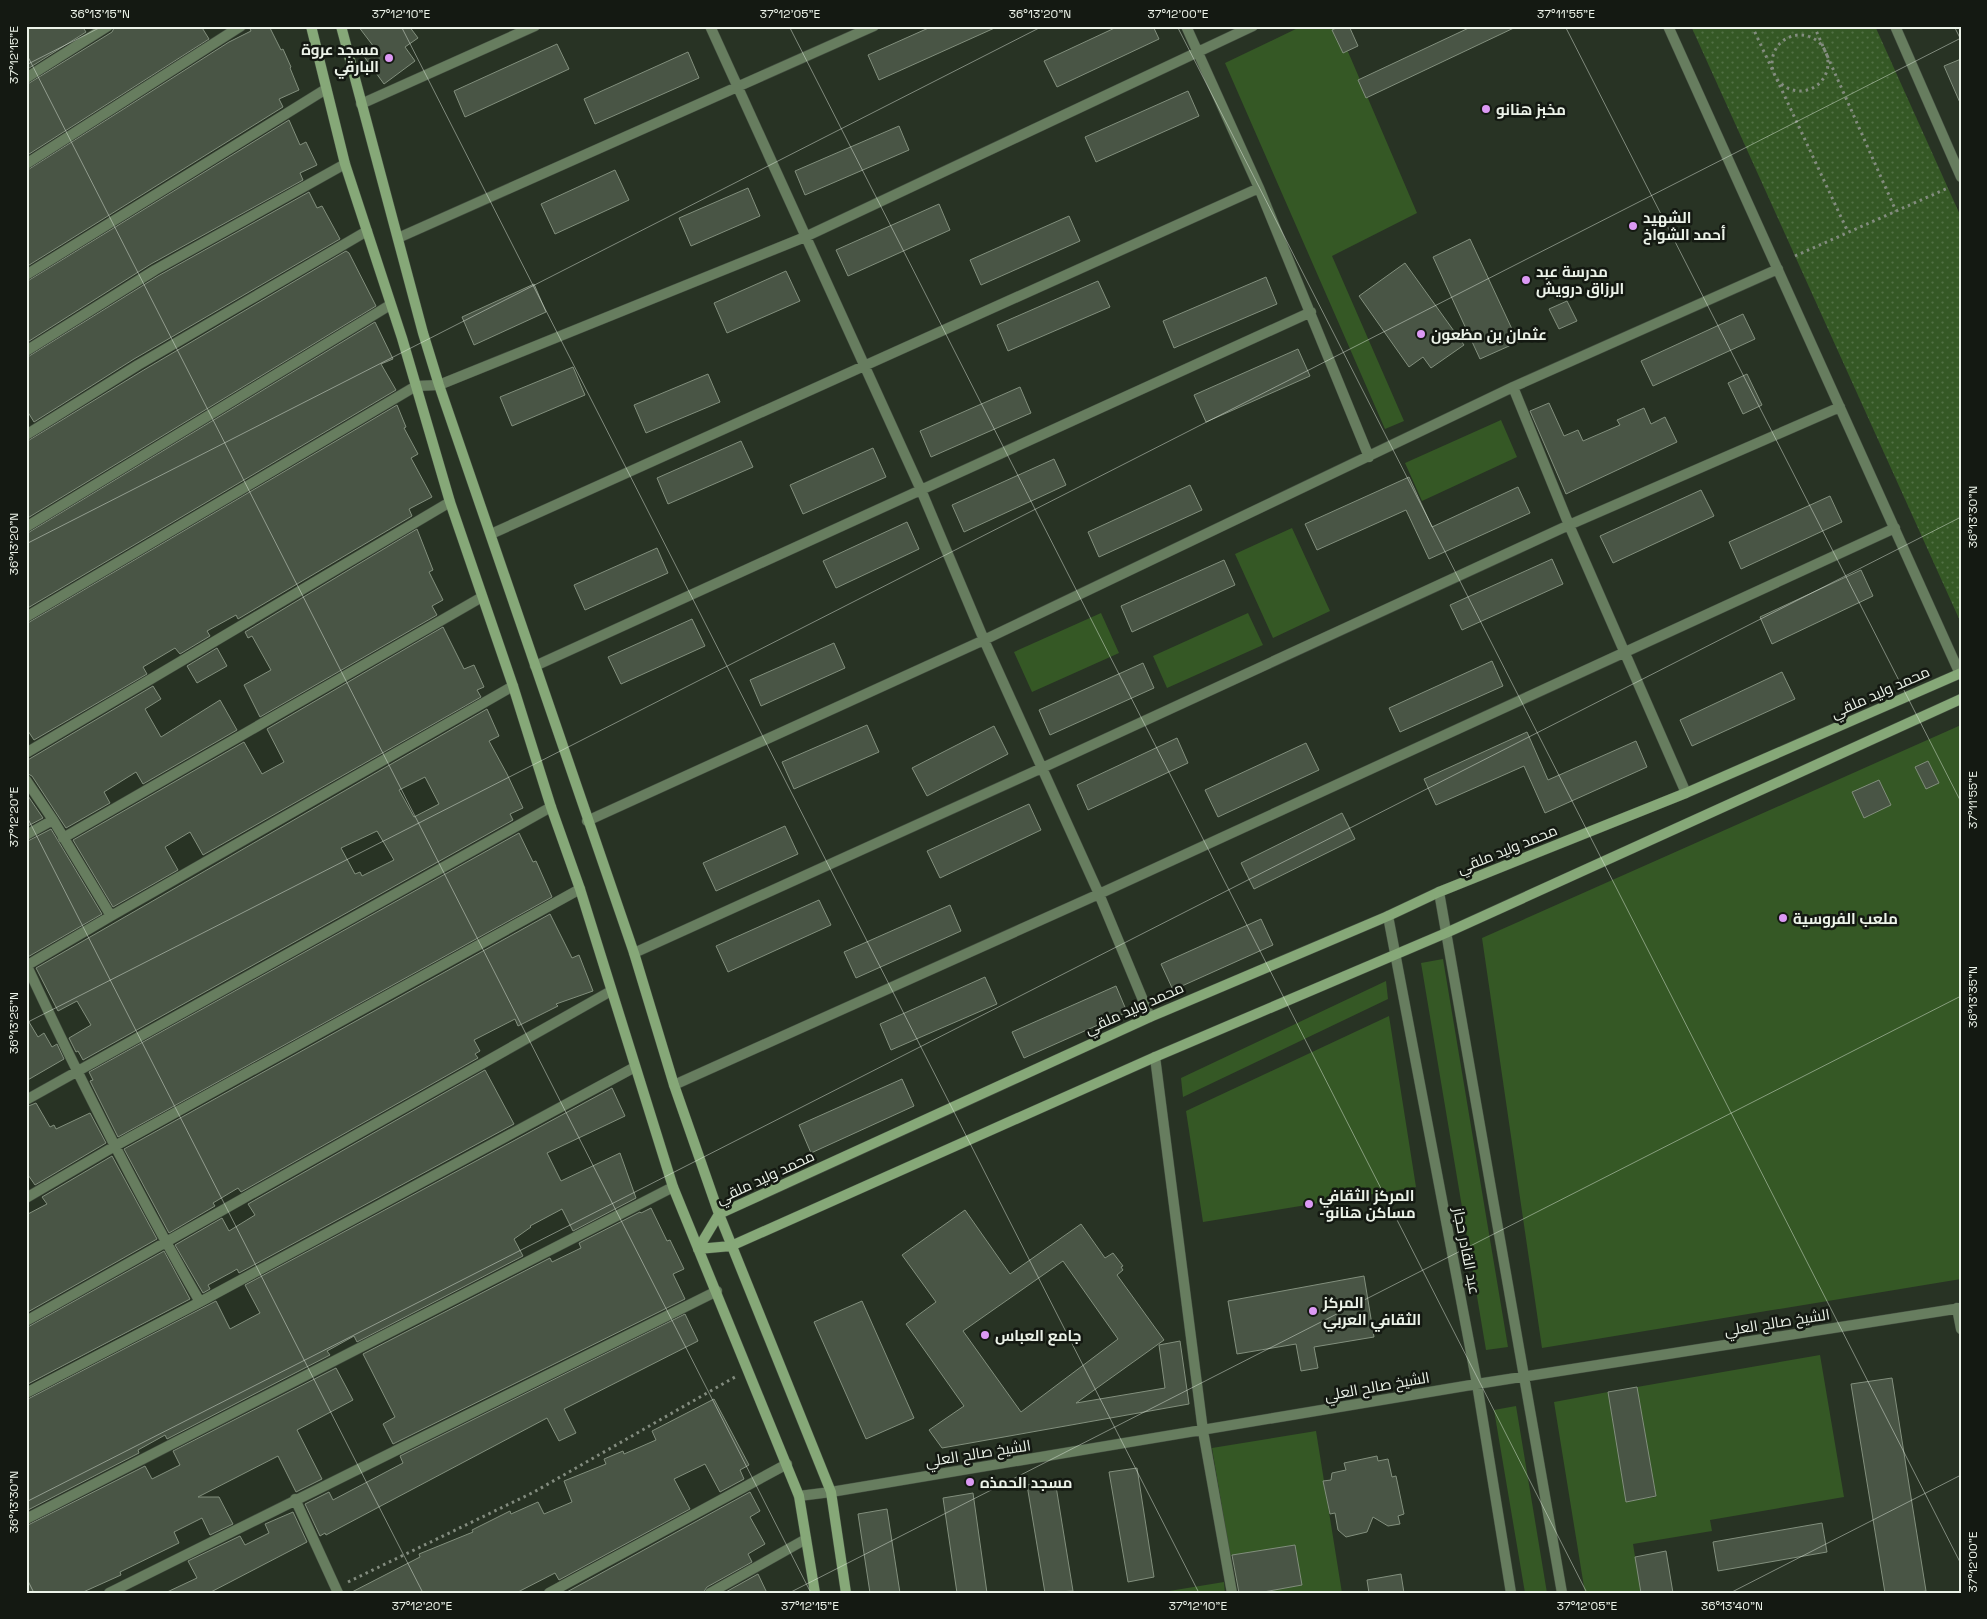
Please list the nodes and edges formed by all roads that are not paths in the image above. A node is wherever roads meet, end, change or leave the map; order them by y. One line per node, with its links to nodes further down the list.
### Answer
1 (108, 26): 13 (street)
2 (241, 26): 17 (street)
3 (311, 26): 15 (main road)
4 (341, 26): 16 (main road)
5 (535, 26): 16 (street)
6 (710, 26): 14 (street)
7 (874, 26): 14 (street)
8 (1186, 26): 12 (street)
9 (1253, 26): 12 (street)
10 (1668, 26): 24 (street)
11 (1895, 26): 19 (street)
12 (1197, 52): 20 (street); 22 (street)
13 (26, 78)
14 (738, 88): 22 (street); 23 (street)
15 (326, 90): 18 (main road); 25 (street)
16 (361, 104): 23 (main road)
17 (26, 164)
18 (346, 164): 21 (main road); 28 (street)
19 (1961, 177)
20 (1259, 188): 27 (street); 29 (street)
21 (367, 231): 26 (main road); 34 (street)
22 (805, 237): 29 (street); 30 (street)
23 (398, 238): 30 (main road)
24 (1778, 269): 32 (street); 33 (street)
25 (26, 275)
26 (390, 305): 31 (main road); 39 (street)
27 (1311, 312): 35 (street); 36 (street)
28 (26, 351)
29 (864, 366): 36 (street); 41 (street)
30 (439, 385): 31 (street); 41 (main road)
31 (416, 386): 37 (main road); 43 (street)
32 (1513, 387): 35 (street); 38 (street)
33 (1840, 407): 38 (street); 40 (street)
34 (26, 435)
35 (1369, 457): 44 (street)
36 (921, 490): 44 (street); 46 (street)
37 (450, 502): 42 (main road); 50 (street)
38 (1570, 525): 45 (street); 51 (street)
39 (26, 527)
40 (1895, 528): 45 (street); 47 (street)
41 (491, 534): 46 (main road)
42 (482, 597): 48 (main road); 58 (street)
43 (26, 618)
44 (984, 640): 51 (street); 56 (street)
45 (1625, 650): 53 (street); 61 (street)
46 (535, 666): 56 (main road)
47 (1961, 674): 53 (main road, محمد وليد ملقي)
48 (513, 686): 54 (main road); 62 (street)
49 (1961, 699): 64 (main road)
50 (26, 753)
51 (1042, 768): 61 (street); 65 (street)
52 (26, 780): 55 (street)
53 (1686, 793): 60 (main road, محمد وليد ملقي)
54 (551, 807): 59 (main road); 72 (street)
55 (53, 820): 57 (street); 58 (street)
56 (587, 820): 65 (main road)
57 (26, 835)
58 (63, 838): 62 (street)
59 (580, 889): 68 (main road); 75 (street)
60 (1439, 892): 63 (main road, محمد وليد ملقي); 64 (street)
61 (1099, 894): 69 (street); 73 (street)
62 (111, 916): 67 (street)
63 (1388, 916): 66 (street, عبد القادر حجاز); 69 (main road, محمد وليد ملقي)
64 (1446, 933): 66 (main road); 87 (street)
65 (634, 953): 73 (main road)
66 (1396, 954): 70 (main road); 88 (street, عبد القادر حجاز)
67 (27, 966): 72 (street)
68 (612, 991): 71 (main road); 79 (street)
69 (1150, 1017): 78 (main road, محمد وليد ملقي)
70 (1155, 1056): 80 (main road); 90 (street)
71 (635, 1067): 76 (main road); 83 (street)
72 (77, 1072): 74 (street); 75 (street)
73 (674, 1085): 78 (main road)
74 (26, 1100)
75 (115, 1146): 77 (street); 79 (street)
76 (673, 1187): 81 (main road); 95 (street)
77 (26, 1198)
78 (719, 1214): 80 (main road); 81 (main road, محمد وليد ملقي)
79 (166, 1243): 83 (street); 85 (street)
80 (731, 1246): 81 (main road); 92 (main road)
81 (698, 1249): 82 (main road)
82 (717, 1291): 91 (main road); 94 (street)
83 (200, 1302): 89 (street)
84 (1959, 1308): 86 (street); 87 (street, الشيخ صالح العلي)
85 (26, 1321)
86 (1961, 1329)
87 (1523, 1377): 88 (street, الشيخ صالح العلي); 105 (street)
88 (1477, 1384): 90 (street, الشيخ صالح العلي); 104 (street, عبد القادر حجاز)
89 (26, 1392)
90 (1203, 1431): 92 (street, الشيخ صالح العلي); 103 (street)
91 (787, 1464): 93 (main road); 99 (street)
92 (831, 1492): 93 (street, الشيخ صالح العلي); 102 (main road)
93 (800, 1496): 96 (main road)
94 (295, 1499): 97 (street); 98 (street)
95 (26, 1519)
96 (806, 1539): 100 (street); 101 (main road)
97 (337, 1590)
98 (109, 1593)
99 (549, 1593)
100 (710, 1593)
101 (815, 1593)
102 (846, 1593)
103 (1232, 1593)
104 (1512, 1593)
105 (1562, 1593)

